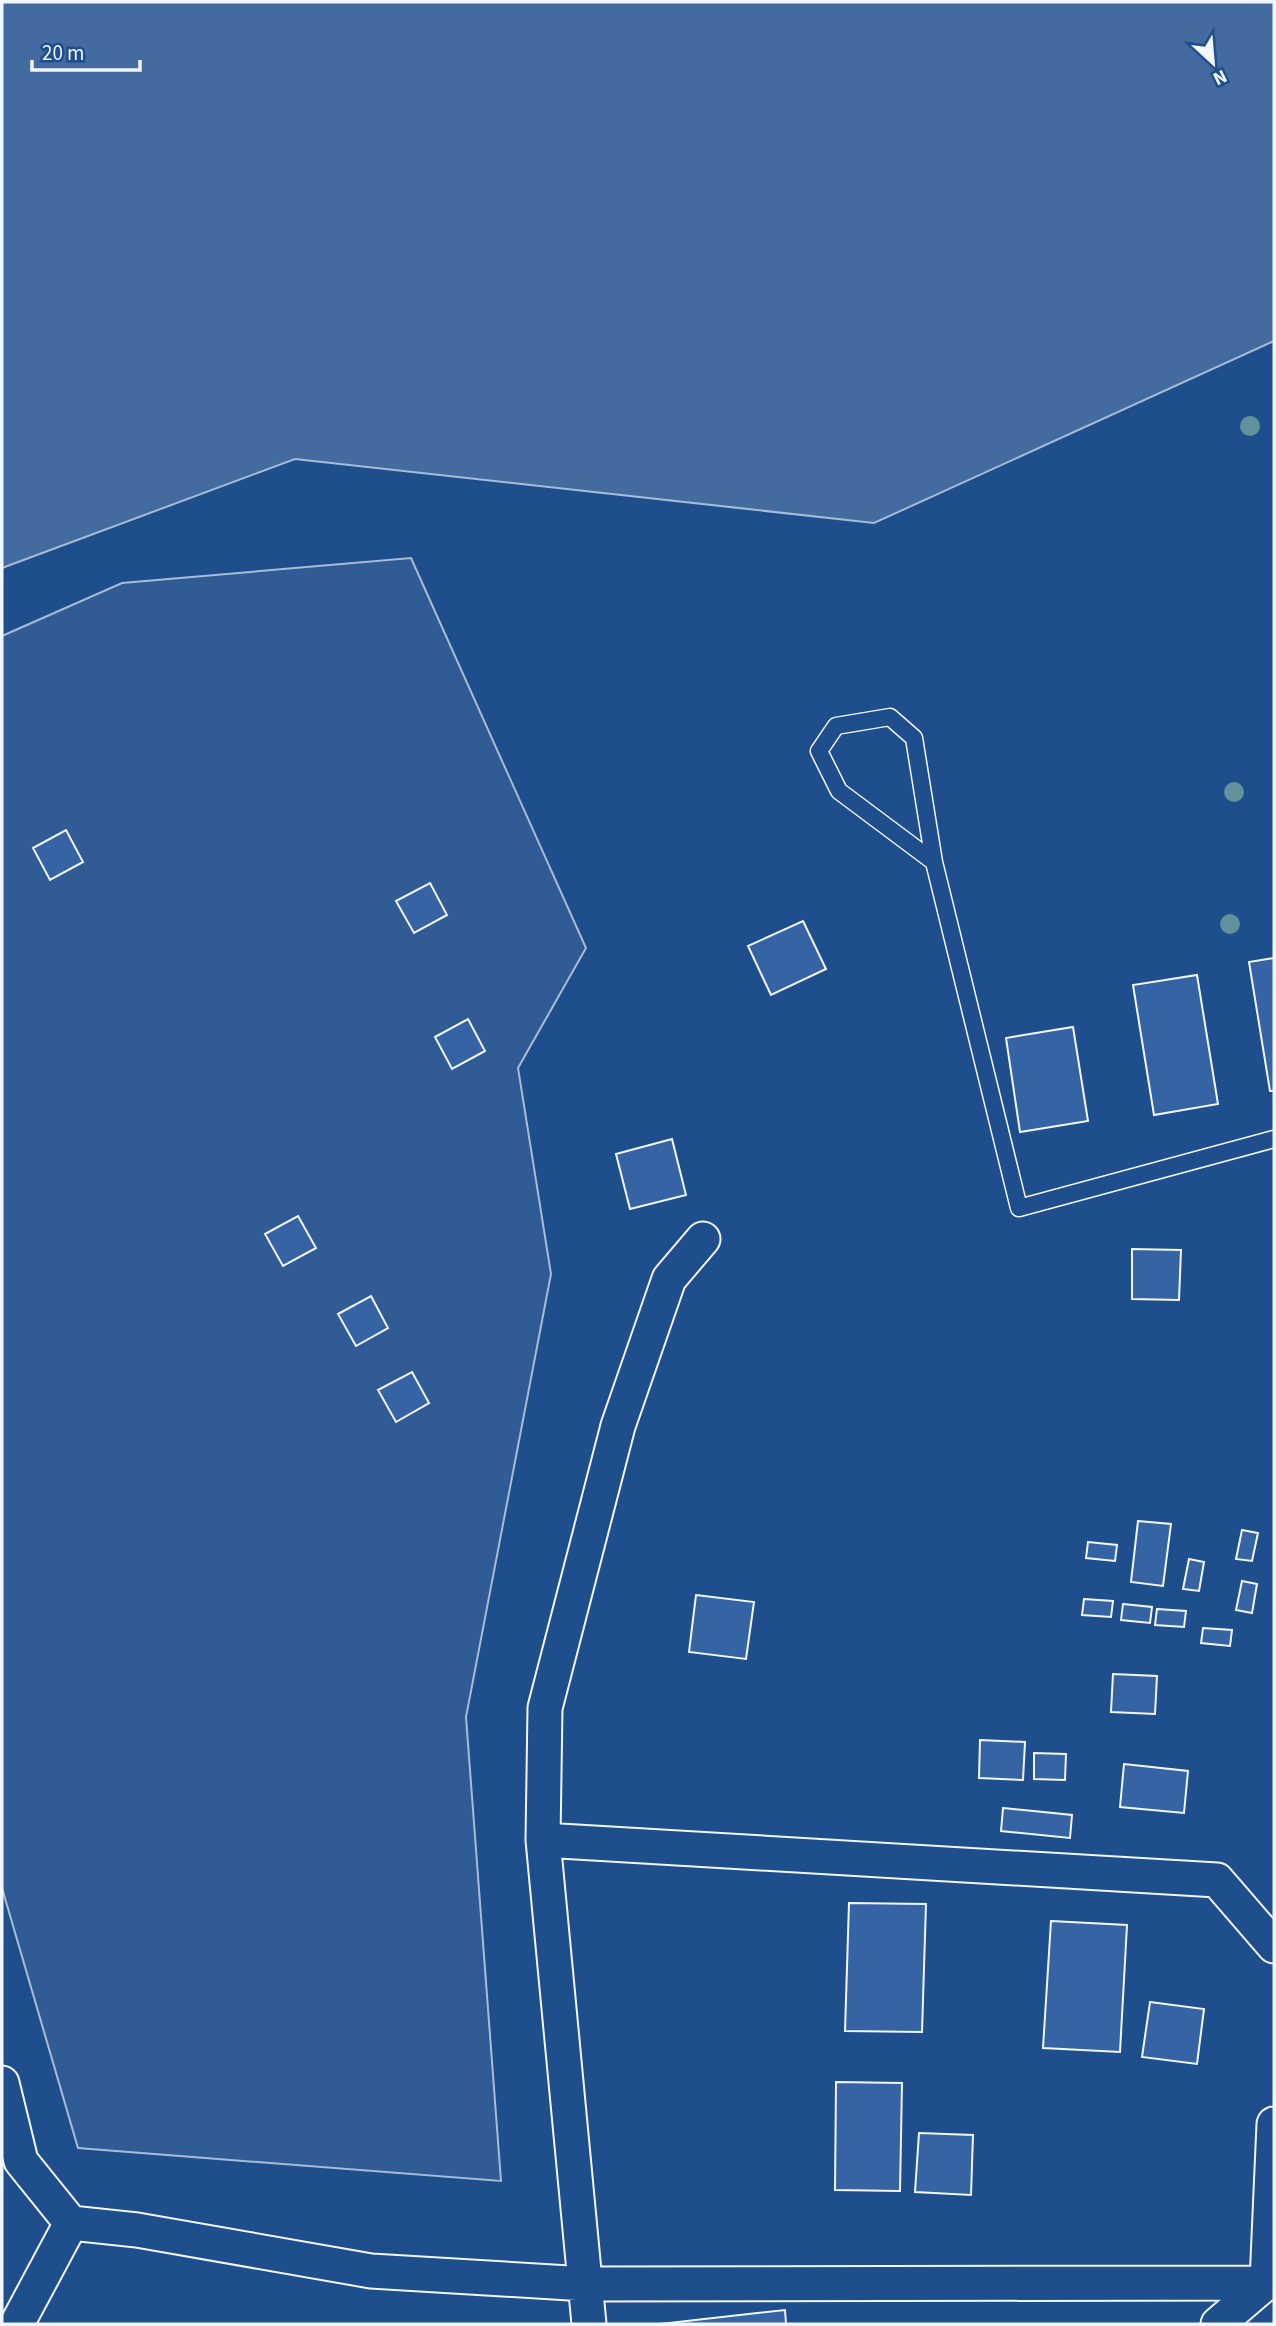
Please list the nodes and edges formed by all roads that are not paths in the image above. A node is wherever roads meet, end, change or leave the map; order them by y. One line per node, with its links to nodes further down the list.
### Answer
1 (934, 862): 1 (lane); 2 (lane)
2 (1274, 1139)
3 (703, 1239): 4 (street)
4 (543, 1840): 5 (street); 10 (street)
5 (1274, 1946)
6 (2, 2083): 8 (street)
7 (1274, 2124): 9 (street)
8 (71, 2223): 10 (street); 11 (street)
9 (1271, 2283): 10 (street); 13 (street)
10 (586, 2284): 12 (street)
11 (17, 2324)
12 (589, 2324)
13 (1218, 2324)

